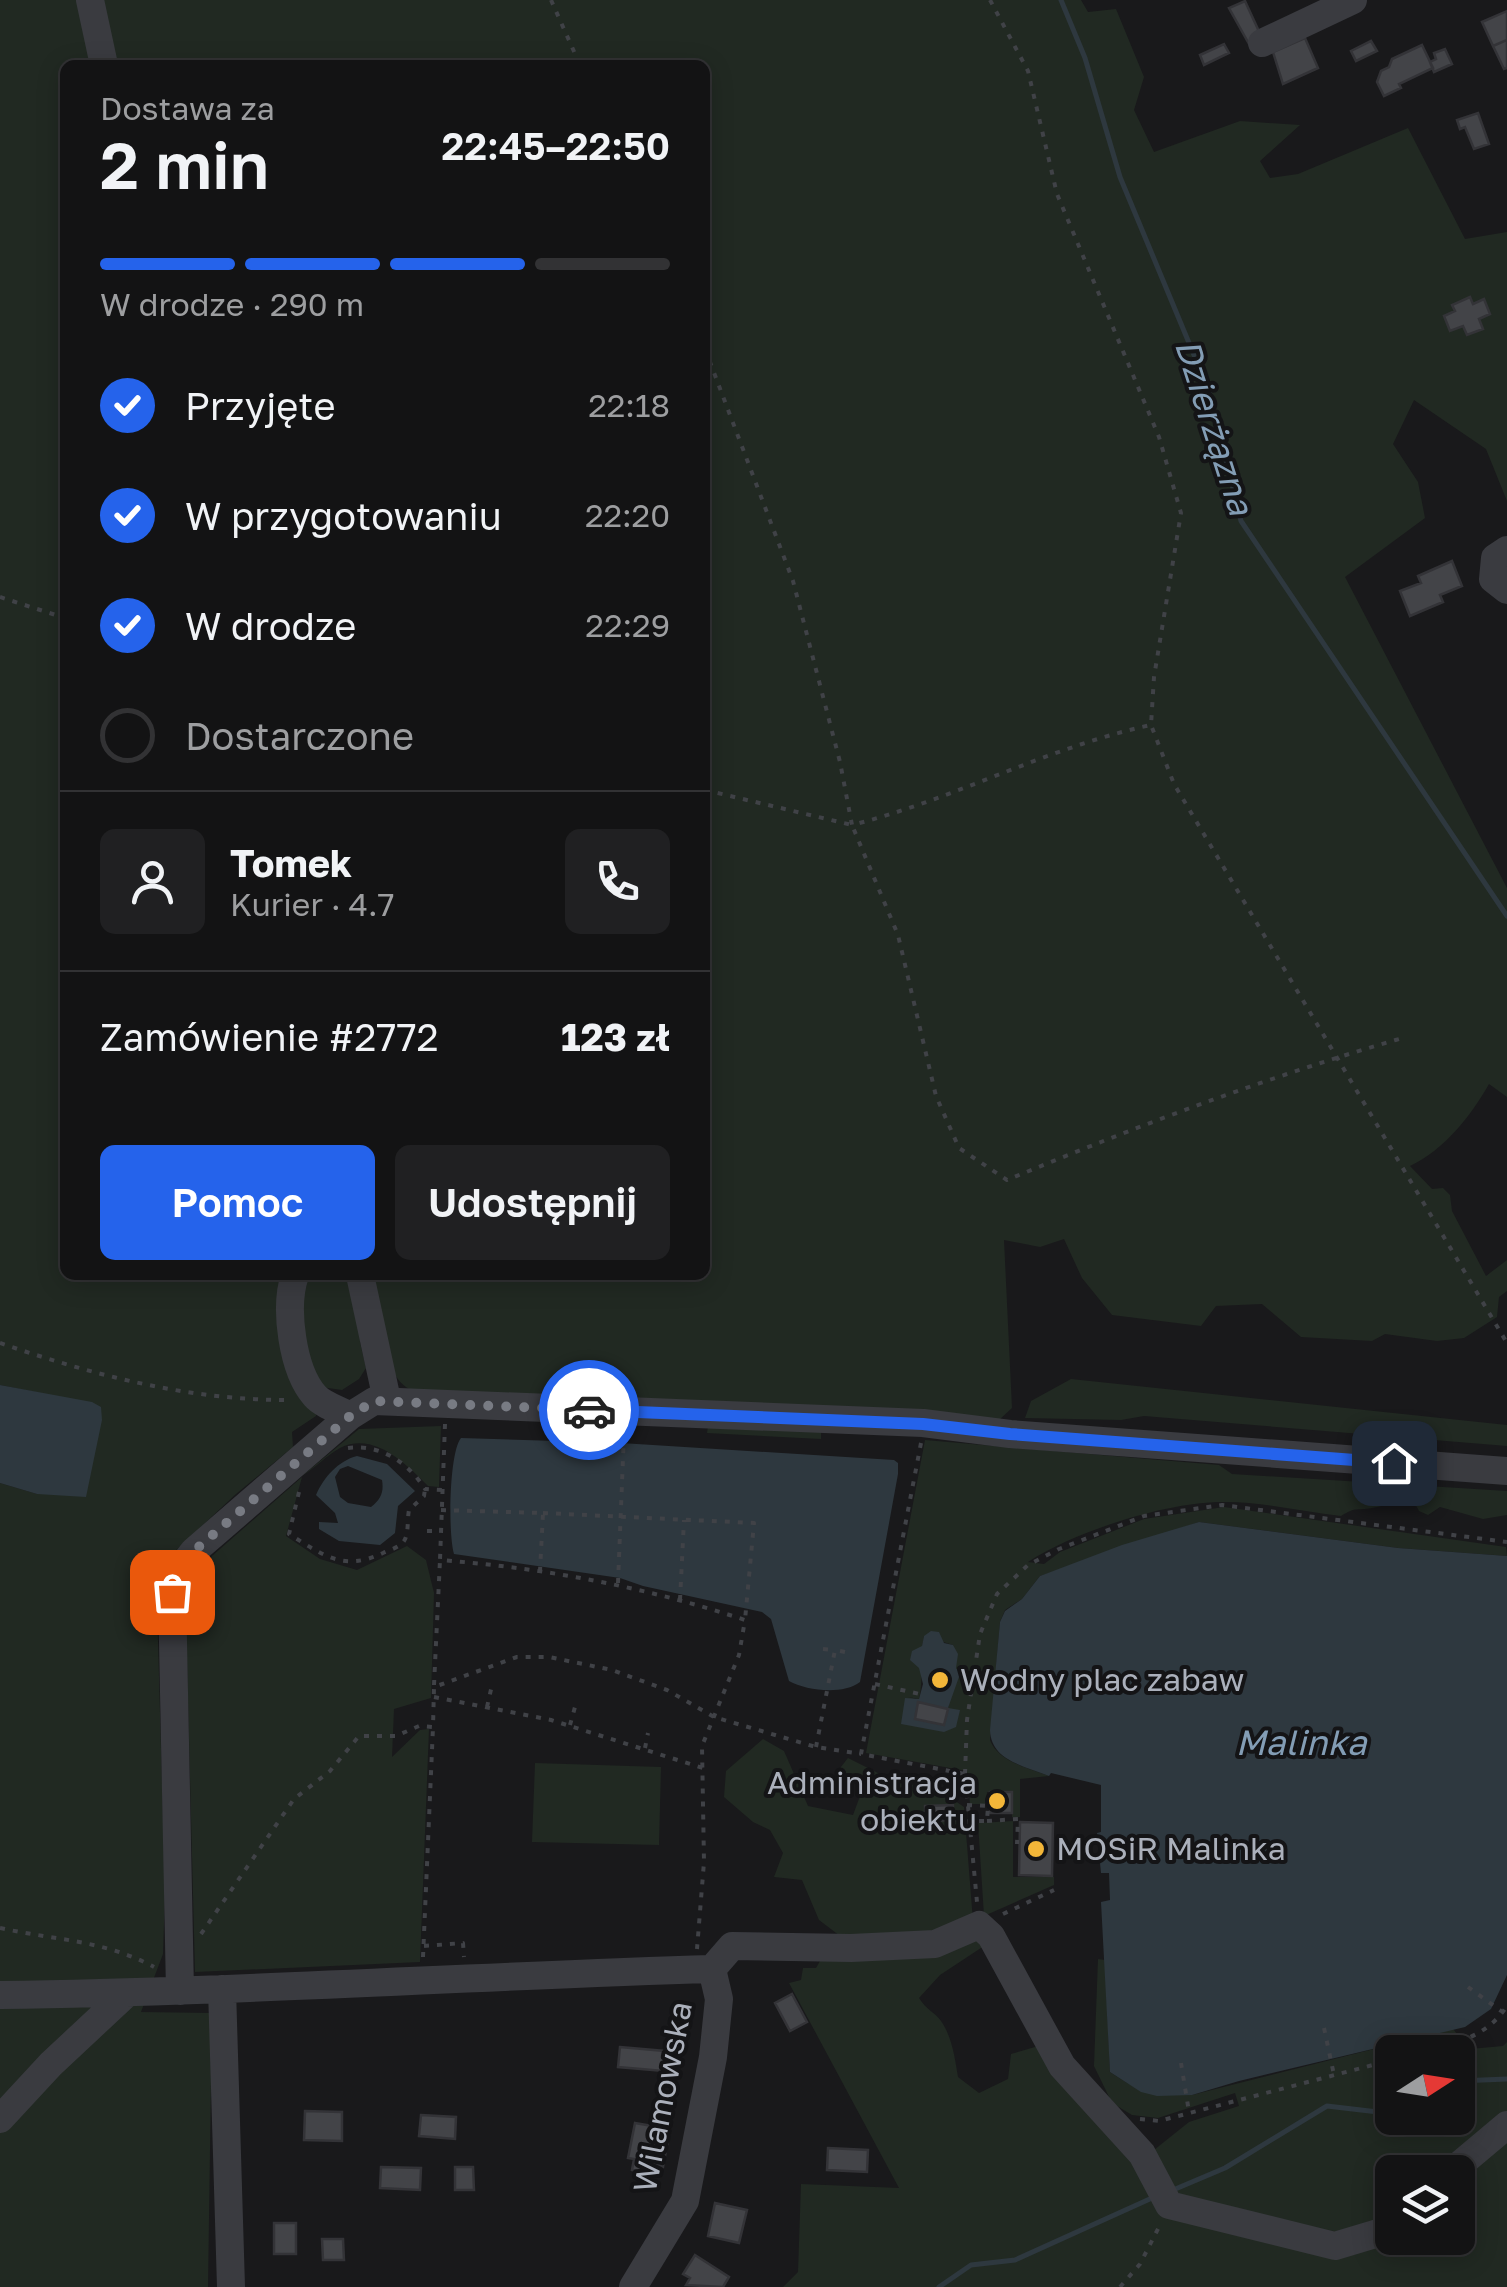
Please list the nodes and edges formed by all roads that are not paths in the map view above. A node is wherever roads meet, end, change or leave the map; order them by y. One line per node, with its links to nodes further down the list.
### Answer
1 (90, 0): 4 (street)
2 (1353, 0): 3 (street)
3 (1262, 43)
4 (103, 60)
5 (1507, 550): 6 (street)
6 (1507, 590)
7 (293, 1280): 10 (street)
8 (361, 1280): 9 (street)
9 (388, 1400): 10 (street); 11 (street)
10 (350, 1416): 14 (street)
11 (1507, 1472)
12 (712, 1969): 13 (street); 20 (street); 22 (street, Wilamowska)
13 (222, 1989): 14 (street); 21 (street)
14 (180, 1991): 15 (street)
15 (127, 1994): 16 (street); 17 (street)
16 (0, 1996)
17 (0, 2119)
18 (1507, 2125): 19 (street)
19 (1471, 2155)
20 (1375, 2234)
21 (231, 2287)
22 (634, 2287)

